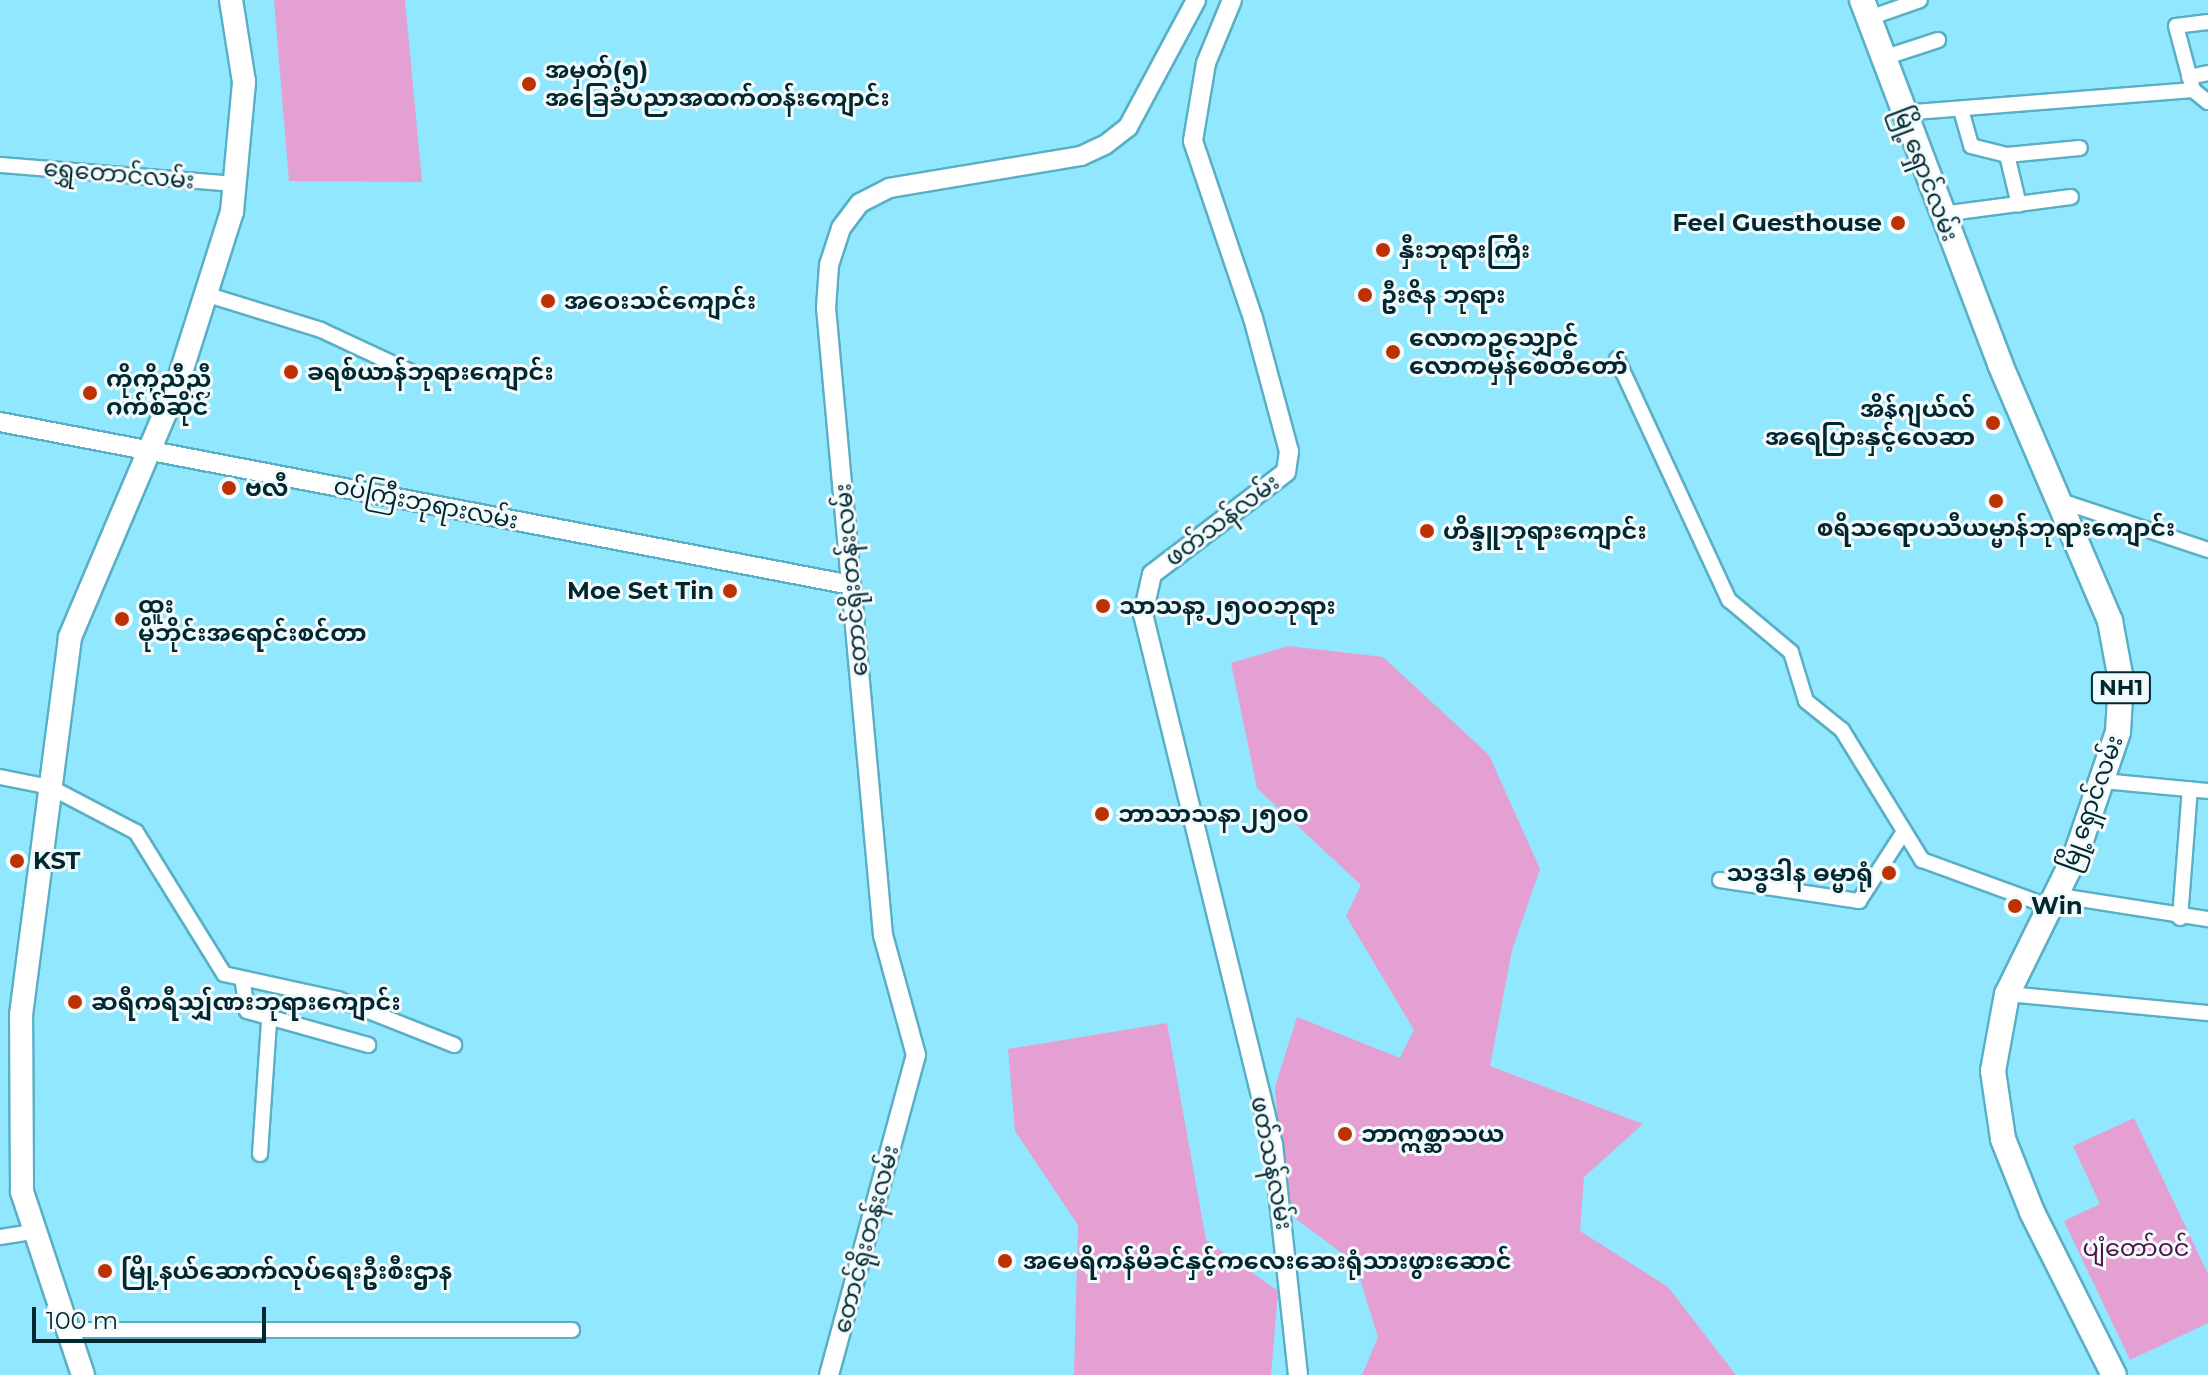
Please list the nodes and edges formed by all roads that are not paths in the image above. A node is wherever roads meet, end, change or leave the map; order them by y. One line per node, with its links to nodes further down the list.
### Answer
1 (231, 0): 17 (main road)
2 (1196, 0): 28 (street, တောင်ရိုးတန်းလမ်း)
3 (1232, 0): 52 (street, ဖတ်သန်လမ်း)
4 (1920, 0): 5 (street)
5 (1865, 9): 8 (highway, မြို့ရှောင်လမ်း / NH1)
6 (2208, 22): 10 (street)
7 (1938, 40): 8 (street)
8 (1883, 58): 13 (highway, မြို့ရှောင်လမ်း / NH1)
9 (2208, 73): 10 (street)
10 (2191, 84): 11 (street); 12 (street)
11 (2208, 102)
12 (1961, 110): 13 (street); 15 (street)
13 (1902, 113): 20 (highway, မြို့ရှောင်လမ်း / NH1)
14 (2080, 148): 15 (street)
15 (2007, 155): 19 (street)
16 (0, 165): 17 (street, ရွှေတောင်လမ်း)
17 (237, 184): 21 (main road)
18 (2071, 197): 19 (street)
19 (2019, 205): 20 (street)
20 (1942, 214): 26 (highway, မြို့ရှောင်လမ်း / NH1)
21 (205, 294): 23 (street); 25 (main road)
22 (1617, 359): 34 (street)
23 (411, 372)
24 (0, 422): 25 (street, ဝပ်ကြီးဘုရားလမ်း)
25 (149, 449): 28 (street, ဝပ်ကြီးဘုရားလမ်း); 31 (main road)
26 (2061, 501): 27 (street); 30 (highway, မြို့ရှောင်လမ်း / NH1)
27 (2208, 550)
28 (851, 585): 51 (street, တောင်ရိုးတန်းလမ်း)
29 (0, 777): 31 (street)
30 (2102, 781): 32 (street); 36 (highway, မြို့ရှောင်လမ်း / NH1)
31 (50, 787): 39 (street); 46 (main road)
32 (2190, 789): 33 (street); 37 (street)
33 (2208, 791)
34 (1903, 833): 35 (street); 36 (street)
35 (1720, 880)
36 (2051, 901): 37 (street); 40 (highway, မြို့ရှောင်လမ်း / NH1)
37 (2180, 918): 38 (street)
38 (2208, 919)
39 (243, 983): 42 (street); 44 (street)
40 (2007, 994): 41 (street); 53 (highway, မြို့ရှောင်လမ်း / NH1)
41 (2208, 1013)
42 (269, 1021): 43 (street); 45 (street)
43 (368, 1045)
44 (454, 1045)
45 (260, 1154)
46 (31, 1232): 47 (street); 48 (main road)
47 (0, 1237)
48 (67, 1330): 49 (street); 50 (main road)
49 (572, 1330)
50 (83, 1375)
51 (829, 1375)
52 (1298, 1375)
53 (2114, 1375)

